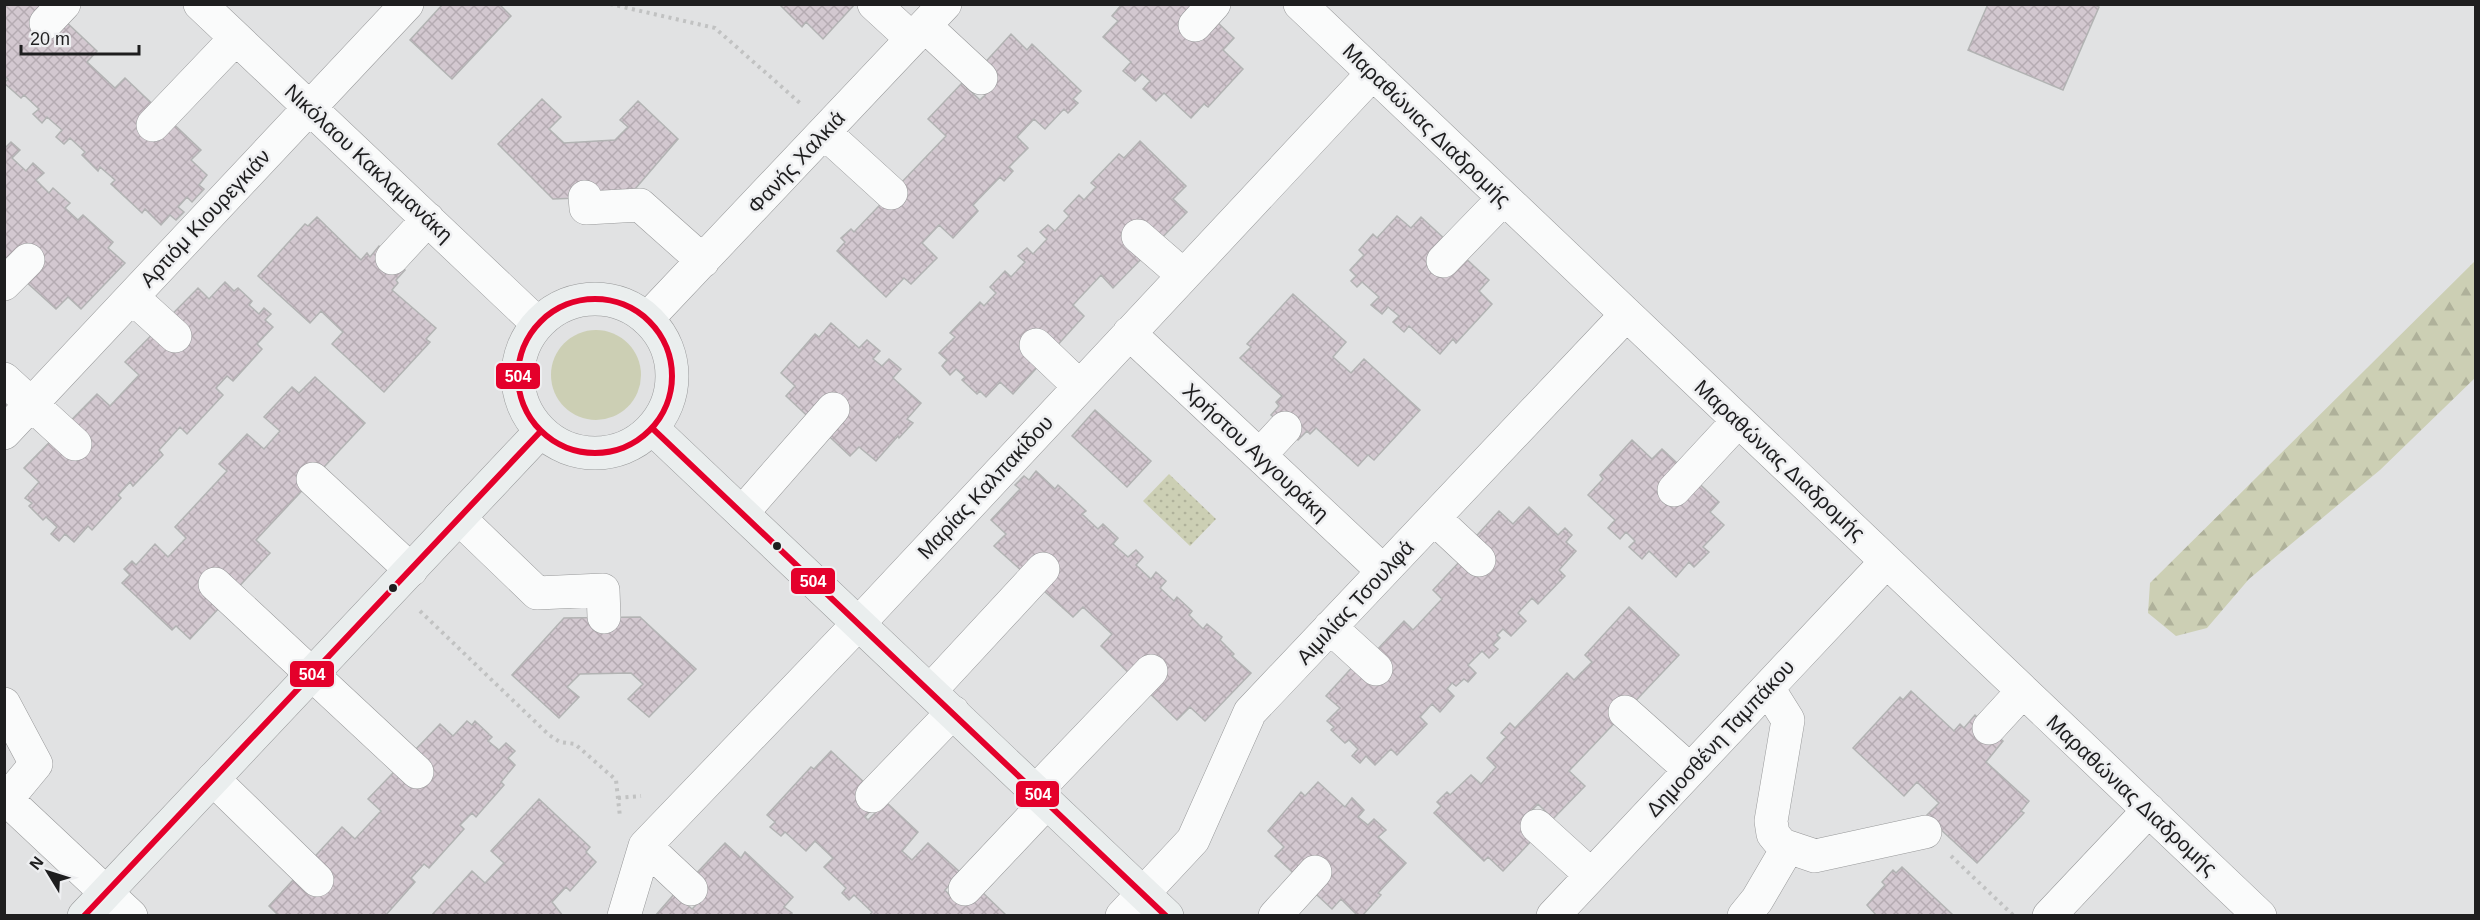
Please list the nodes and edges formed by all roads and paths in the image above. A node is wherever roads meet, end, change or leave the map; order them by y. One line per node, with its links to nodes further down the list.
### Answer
1 (200, 4): 7 (street, Νικόλαου Κακλαμανάκη)
2 (407, 4): 10 (street, Αρτιόμ Κιουρεγκιάν)
3 (610, 4): 12 (path)
4 (874, 4): 6 (street)
5 (1300, 4): 8 (street, Μαραθώνιας Διαδρομής)
6 (927, 23): 9 (street); 12 (street, Φανής Χαλκιά)
7 (236, 38): 10 (street, Νικόλαου Κακλαμανάκη); 11 (street)
8 (1373, 74): 15 (street, Μαραθώνιας Διαδρομής); 22 (street, Μαρίας Καλπακίδου)
9 (981, 78)
10 (309, 107): 16 (street, Νικόλαου Κακλαμανάκη); 24 (street, Αρτιόμ Κιουρεγκιάν)
11 (153, 125)
12 (826, 130): 13 (street); 20 (street, Φανής Χαλκιά)
13 (891, 193)
14 (585, 197): 20 (street)
15 (1504, 198): 21 (street); 25 (street, Μαραθώνιας Διαδρομής)
16 (428, 219): 18 (street); 27 (street, Νικόλαου Κακλαμανάκη)
17 (1138, 236): 22 (street)
18 (392, 258)
19 (28, 260): 23 (street)
20 (703, 261): 26 (street, Φανής Χαλκιά)
21 (1443, 261)
22 (1183, 275): 28 (street, Μαρίας Καλπακίδου)
23 (4, 284)
24 (132, 297): 29 (street); 33 (street, Αρτιόμ Κιουρεγκιάν)
25 (1626, 315): 35 (street, Μαραθώνιας Διαδρομής); 46 (street, Αιμιλίας Τσουλφά)
26 (647, 319): 27 (street); 36 (street)
27 (537, 323): 38 (street)
28 (1128, 333): 32 (street, Μαρίας Καλπακίδου); 41 (street, Χρήστου Αγγουράκη)
29 (175, 336)
30 (1036, 345): 32 (street)
31 (4, 379): 33 (street)
32 (1079, 386): 54 (street, Μαρίας Καλπακίδου)
33 (31, 404): 39 (street, Αρτιόμ Κιουρεγκιάν); 40 (street)
34 (834, 409): 44 (street)
35 (1738, 422): 43 (street); 48 (street, Μαραθώνιας Διαδρομής)
36 (651, 428): 38 (street); 44 (street)
37 (1285, 428): 41 (street)
38 (540, 432): 45 (street)
39 (4, 433)
40 (75, 444)
41 (1260, 456): 50 (street, Χρήστου Αγγουράκη)
42 (313, 479): 51 (street)
43 (1674, 490)
44 (742, 513): 54 (street)
45 (459, 518): 51 (street); 53 (street)
46 (1434, 518): 47 (street); 50 (street, Αιμιλίας Τσουλφά)
47 (1479, 560)
48 (1886, 561): 59 (street, Δημοσθένη Ταμπάκου); 60 (street, Μαραθώνιας Διαδρομής)
49 (1043, 569): 61 (street)
50 (1383, 571): 55 (street, Αιμιλίας Τσουλφά)
51 (402, 578): 58 (street); 75 (path)
52 (215, 584): 58 (street)
53 (604, 618)
54 (859, 623): 61 (street); 75 (street, Μαρίας Καλπακίδου)
55 (1330, 627): 56 (street); 82 (street, Αιμιλίας Τσουλφά)
56 (1376, 669)
57 (1151, 671): 69 (street)
58 (311, 675): 66 (street); 67 (street)
59 (1768, 688): 65 (street, Δημοσθένη Ταμπάκου); 74 (street)
60 (2023, 691): 64 (street); 71 (street, Μαραθώνιας Διαδρομής)
61 (941, 702): 68 (street); 69 (street)
62 (4, 704): 70 (street)
63 (1625, 712): 65 (street)
64 (1989, 728)
65 (1690, 770): 77 (street, Δημοσθένη Ταμπάκου)
66 (417, 772)
67 (213, 779): 78 (street); 81 (street)
68 (872, 796)
69 (1041, 796): 80 (street); 82 (street)
70 (6, 798): 81 (street)
71 (2149, 810): 90 (street); 91 (street, Μαραθώνιας Διαδρομής)
72 (1537, 826): 77 (street)
73 (1925, 832): 74 (street); 89 (path)
74 (1788, 848): 88 (street)
75 (642, 856): 79 (street); 85 (street, Μαρίας Καλπακίδου)
76 (1315, 872): 86 (street)
77 (1591, 875): 87 (street, Δημοσθένη Ταμπάκου)
78 (317, 880)
79 (691, 889)
80 (965, 889)
81 (106, 892): 83 (street); 84 (street)
82 (1144, 908)
83 (84, 915)
84 (131, 915)
85 (624, 915)
86 (1275, 915)
87 (1553, 915)
88 (1744, 915)
89 (2013, 915)
90 (2049, 915)
91 (2260, 915)

